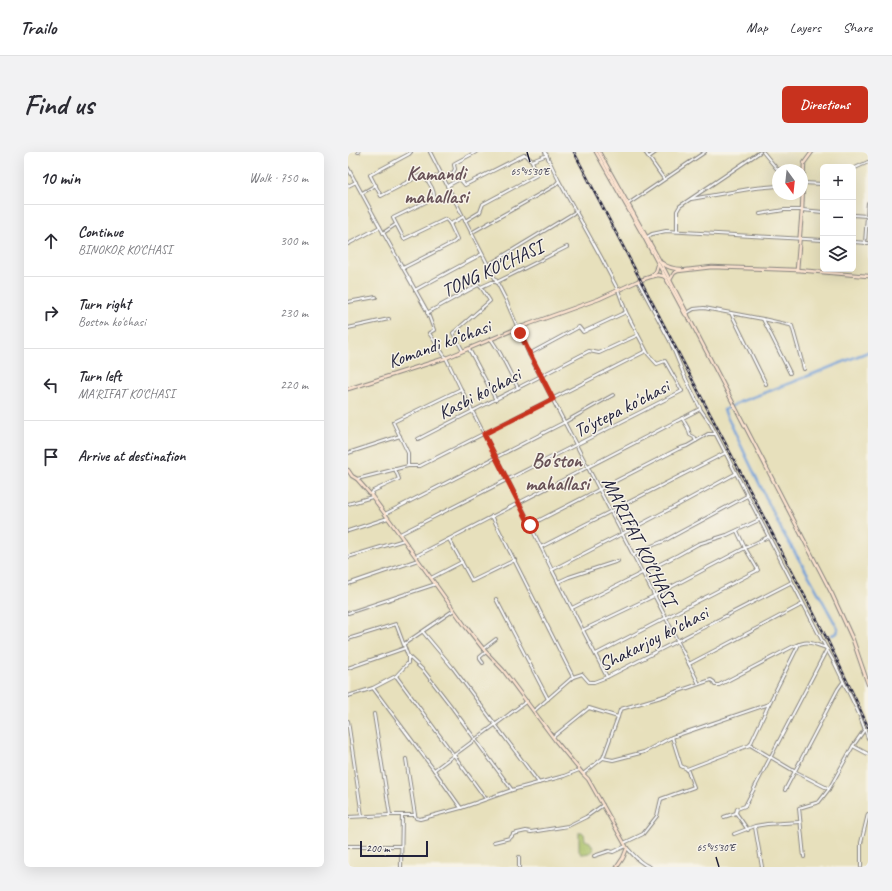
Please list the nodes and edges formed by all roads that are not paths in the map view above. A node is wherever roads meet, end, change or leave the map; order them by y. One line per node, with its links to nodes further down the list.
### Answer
1 (411, 152): 29 (street)
2 (430, 152): 20 (street, MA'RIFAT KO'CHASI)
3 (476, 152): 21 (street)
4 (545, 152): 12 (street)
5 (597, 152): 36 (main road); 59 (main road)
6 (645, 152): 13 (street)
7 (656, 152): 13 (street)
8 (705, 152): 22 (street)
9 (760, 152): 33 (street)
10 (763, 152): 16 (street)
11 (812, 152): 17 (main road)
12 (546, 155): 14 (street); 24 (street)
13 (648, 157): 22 (street)
14 (532, 162): 30 (street); 44 (street)
15 (868, 162): 19 (street)
16 (773, 164)
17 (804, 164)
18 (348, 168): 25 (street)
19 (856, 168)
20 (441, 174): 21 (street, MA'RIFAT KO'CHASI); 23 (street)
21 (443, 178): 30 (street, MA'RIFAT KO'CHASI)
22 (664, 179): 36 (street)
23 (428, 181): 29 (street); 46 (street)
24 (559, 181): 38 (street); 50 (street)
25 (356, 182): 28 (street); 32 (street)
26 (808, 183): 27 (street)
27 (820, 184)
28 (348, 186)
29 (376, 186): 32 (street)
30 (447, 186): 43 (street, MA'RIFAT KO'CHASI)
31 (772, 187): 33 (street)
32 (362, 193): 47 (street)
33 (690, 199): 48 (street)
34 (802, 200): 37 (main road)
35 (868, 203): 42 (street)
36 (628, 204): 51 (main road)
37 (802, 210): 39 (street); 40 (street); 52 (main road)
38 (577, 211): 60 (street); 72 (street)
39 (820, 212)
40 (760, 214)
41 (856, 215): 42 (street)
42 (867, 216): 55 (street)
43 (463, 217): 44 (street, MA'RIFAT KO'CHASI); 45 (street)
44 (465, 222): 50 (street, MA'RIFAT KO'CHASI)
45 (450, 224): 46 (street); 61 (street)
46 (396, 225): 49 (street)
47 (380, 227): 49 (street); 56 (street)
48 (677, 231): 51 (street); 52 (street)
49 (383, 233): 61 (street)
50 (471, 234): 58 (street, MA'RIFAT KO'CHASI)
51 (647, 237): 59 (main road)
52 (800, 239): 53 (street); 63 (main road)
53 (820, 240)
54 (856, 242): 55 (street)
55 (867, 243)
56 (348, 244)
57 (567, 247): 69 (street, TONG KO'CHASI)
58 (482, 254): 60 (street, MA'RIFAT KO'CHASI); 71 (street)
59 (660, 263): 62 (main road); 65 (main road); 66 (main road); 67 (main road)
60 (488, 265): 69 (street, MA'RIFAT KO'CHASI)
61 (403, 268): 71 (street)
62 (690, 269): 63 (main road); 67 (main road)
63 (797, 270): 64 (main road)
64 (868, 276)
65 (650, 277): 66 (main road, Komandi ko‘chasi); 68 (main road, Komandi ko‘chasi)
66 (666, 278): 78 (main road)
67 (670, 280): 78 (main road)
68 (638, 281): 72 (main road, Komandi ko‘chasi); 100 (street)
69 (497, 282): 70 (street, TONG KO'CHASI); 82 (street, MA'RIFAT KO'CHASI)
70 (481, 287): 76 (street, TONG KO'CHASI); 87 (street)
71 (416, 290): 76 (street)
72 (618, 290): 75 (street); 82 (main road, Komandi ko‘chasi)
73 (376, 297): 74 (street)
74 (348, 302)
75 (626, 312): 83 (street); 88 (street)
76 (427, 313): 89 (street)
77 (731, 313): 78 (street); 80 (street); 93 (street)
78 (687, 315): 184 (main road)
79 (389, 319): 81 (street)
80 (763, 319): 90 (street); 91 (street)
81 (348, 328)
82 (518, 328): 84 (main road, Komandi ko‘chasi); 88 (street, MA'RIFAT KO'CHASI)
83 (638, 335): 86 (street); 92 (street, Kasbi ko'chasi)
84 (491, 339): 85 (main road, Komandi ko‘chasi); 94 (street)
85 (469, 349): 87 (main road, Komandi ko‘chasi); 99 (street)
86 (646, 351): 98 (street); 109 (street, To'ytepa ko'chasi)
87 (463, 352): 89 (main road, Komandi ko‘chasi)
88 (530, 354): 92 (street, MA'RIFAT KO'CHASI)
89 (446, 358): 95 (main road, Komandi ko‘chasi); 96 (street)
90 (804, 369)
91 (790, 373)
92 (541, 376): 94 (street, Kasbi ko'chasi); 98 (street, MA'RIFAT KO'CHASI)
93 (766, 384)
94 (518, 388): 99 (street, Kasbi ko'chasi)
95 (348, 389)
96 (461, 389): 101 (street); 106 (street)
97 (613, 395): 103 (street)
98 (553, 399): 103 (street, MA'RIFAT KO'CHASI); 104 (street)
99 (496, 400): 101 (street, Kasbi ko'chasi)
100 (700, 409): 102 (street); 105 (street)
101 (473, 411): 104 (street); 107 (street, Kasbi ko'chasi)
102 (682, 418): 108 (street); 114 (street)
103 (565, 422): 109 (street, MA'RIFAT KO'CHASI); 112 (street)
104 (484, 434): 112 (street); 113 (street)
105 (715, 434): 108 (street); 111 (street)
106 (400, 436): 110 (street); 113 (street)
107 (418, 439)
108 (696, 441): 122 (street)
109 (576, 445): 114 (street, MA'RIFAT KO'CHASI); 121 (street, To'ytepa ko'chasi)
110 (348, 453)
111 (725, 453): 117 (street); 127 (street)
112 (496, 457): 121 (street); 128 (street)
113 (408, 466): 115 (street)
114 (588, 468): 122 (street, MA'RIFAT KO'CHASI); 125 (street)
115 (395, 469): 120 (street); 123 (street)
116 (348, 470): 118 (main road)
117 (736, 474): 124 (street); 135 (street)
118 (352, 476): 119 (street); 120 (main road)
119 (348, 477)
120 (357, 479): 123 (main road)
121 (507, 479): 125 (street); 136 (street, To'ytepa ko'chasi)
122 (600, 490): 127 (street, MA'RIFAT KO'CHASI); 132 (street)
123 (371, 496): 126 (street); 128 (main road)
124 (747, 496): 131 (street); 142 (street)
125 (519, 502): 129 (street); 132 (street)
126 (348, 504)
127 (611, 511): 135 (street, MA'RIFAT KO'CHASI); 140 (street)
128 (385, 514): 130 (main road)
129 (492, 516): 138 (street); 146 (street)
130 (388, 518): 133 (street); 136 (main road)
131 (759, 520): 134 (street); 137 (street)
132 (530, 525): 140 (street)
133 (348, 531)
134 (737, 531): 141 (street); 150 (street)
135 (622, 533): 142 (street, MA'RIFAT KO'CHASI); 149 (street)
136 (400, 534): 139 (main road)
137 (768, 537): 141 (street); 153 (street)
138 (449, 538): 143 (street); 148 (street)
139 (404, 540): 143 (main road); 144 (street)
140 (541, 547): 149 (street)
141 (745, 548): 156 (street); 162 (street)
142 (634, 555): 150 (street, MA'RIFAT KO'CHASI)
143 (416, 556): 145 (main road)
144 (348, 557)
145 (418, 560): 151 (main road); 154 (street)
146 (515, 560): 148 (street); 180 (street)
147 (618, 561): 152 (street)
148 (462, 562): 151 (street)
149 (552, 570): 152 (street)
150 (642, 573): 156 (street, MA'RIFAT KO'CHASI); 159 (street)
151 (431, 578): 155 (main road)
152 (558, 582): 159 (street)
153 (792, 582): 158 (street); 167 (street, Shakarjoy ko'chasi)
154 (348, 584)
155 (436, 584): 160 (main road); 161 (street)
156 (654, 596): 162 (street, MA'RIFAT KO'CHASI); 163 (street)
157 (496, 599): 187 (street)
158 (803, 603): 172 (street); 177 (street)
159 (572, 608): 163 (street)
160 (454, 610): 164 (street); 171 (main road)
161 (348, 613)
162 (666, 618): 167 (street, MA'RIFAT KO'CHASI); 174 (street)
163 (583, 630): 174 (street)
164 (423, 632): 169 (street); 194 (street)
165 (496, 639): 171 (street)
166 (348, 640): 169 (street)
167 (677, 640): 177 (street, MA'RIFAT KO'CHASI); 181 (street, Shakarjoy ko'chasi)
168 (800, 643): 172 (street); 183 (street); 189 (street)
169 (404, 644): 170 (street)
170 (405, 648): 175 (street); 178 (street)
171 (484, 649): 173 (main road)
172 (826, 649): 182 (street); 204 (street)
173 (486, 652): 176 (street); 188 (main road)
174 (596, 654): 181 (street)
175 (408, 656): 179 (street); 199 (street)
176 (483, 663)
177 (689, 664): 183 (street, MA'RIFAT KO'CHASI)
178 (348, 668)
179 (396, 676): 185 (street); 203 (street)
180 (573, 677): 181 (street, Shakarjoy ko'chasi); 187 (street)
181 (607, 677)
182 (844, 682): 195 (street); 210 (street)
183 (699, 684): 192 (street)
184 (868, 684)
185 (373, 688): 186 (street); 208 (street)
186 (348, 696)
187 (548, 699): 190 (street)
188 (527, 701): 190 (main road); 194 (street)
189 (768, 704): 197 (street); 200 (street)
190 (534, 711): 196 (main road)
191 (374, 714): 221 (street)
192 (618, 717): 196 (street); 205 (street)
193 (348, 721): 224 (street)
194 (496, 725): 199 (street); 212 (street)
195 (864, 729): 198 (street); 201 (street)
196 (553, 737): 209 (main road)
197 (672, 737): 205 (street); 207 (street)
198 (868, 738)
199 (475, 740): 203 (street); 214 (street)
200 (750, 745): 204 (street); 207 (street)
201 (853, 746): 202 (street); 213 (street)
202 (868, 754)
203 (455, 755): 208 (street); 216 (street)
204 (771, 757): 210 (street); 219 (street)
205 (603, 758): 211 (street)
206 (406, 759): 223 (street)
207 (687, 769): 234 (street)
208 (434, 770): 218 (street)
209 (579, 770): 211 (main road); 212 (street)
210 (794, 771): 213 (street); 215 (street)
211 (583, 774): 217 (main road)
212 (539, 783): 214 (street)
213 (829, 789): 227 (street)
214 (512, 790): 216 (street)
215 (785, 790)
216 (486, 799): 218 (street)
217 (603, 805): 231 (street); 234 (main road)
218 (461, 808): 223 (street)
219 (736, 813): 226 (street); 229 (street)
220 (868, 814): 243 (street)
221 (390, 815): 222 (street); 224 (street)
222 (402, 815): 223 (street); 233 (street)
223 (415, 815)
224 (362, 816): 225 (street)
225 (348, 817)
226 (724, 817)
227 (800, 822): 228 (street); 237 (street)
228 (755, 826): 229 (street); 242 (street)
229 (748, 830): 230 (street)
230 (734, 834)
231 (494, 842)
232 (348, 846): 233 (street)
233 (401, 846): 238 (street)
234 (626, 846): 235 (street); 240 (main road); 241 (street)
235 (594, 856)
236 (519, 857): 239 (street)
237 (804, 857)
238 (401, 867)
239 (519, 867)
240 (616, 867)
241 (650, 867)
242 (762, 867)
243 (861, 867)

